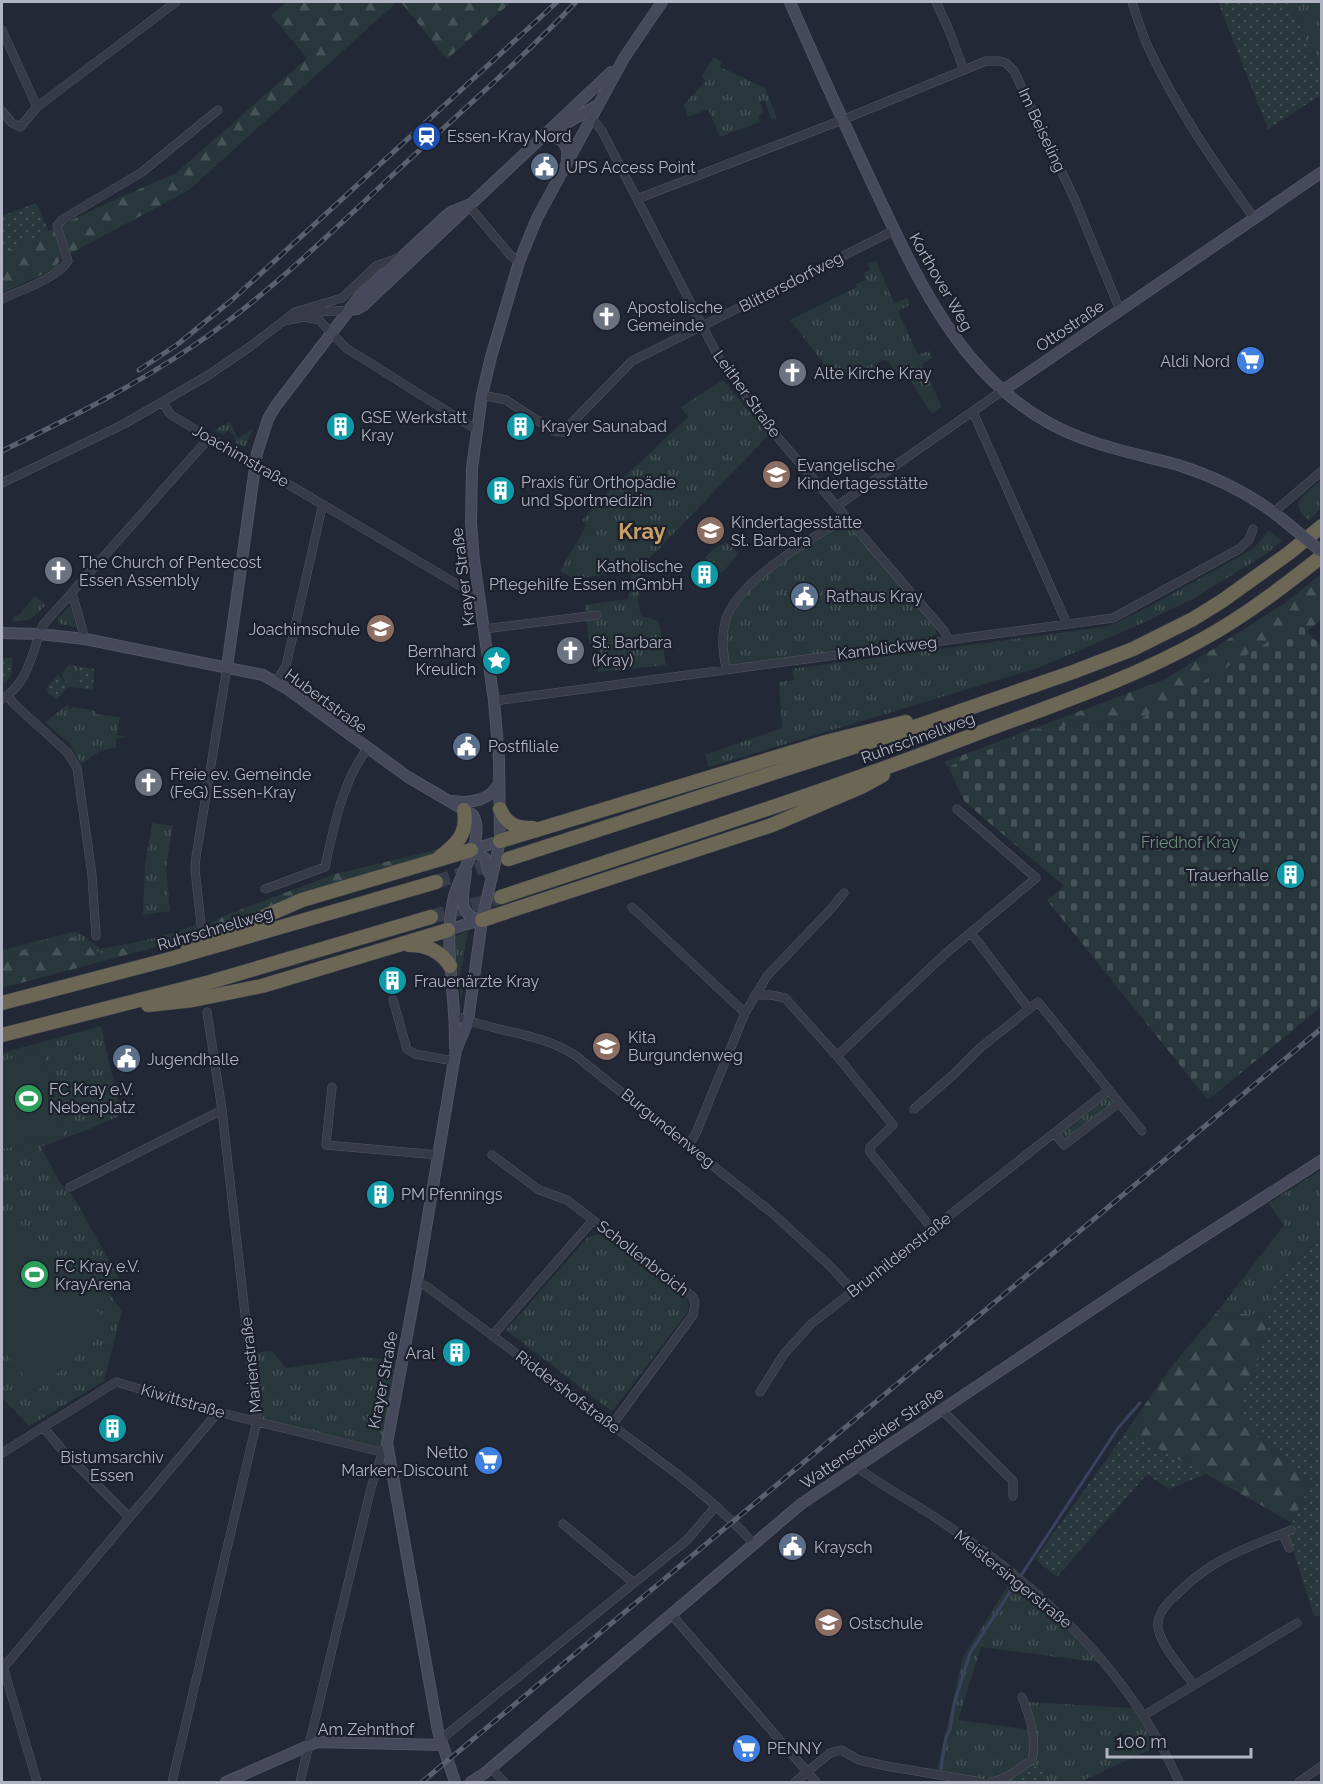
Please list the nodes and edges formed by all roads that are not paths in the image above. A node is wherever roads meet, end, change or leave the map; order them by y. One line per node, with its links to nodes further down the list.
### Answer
1 (176, 2): 9 (street)
2 (662, 2): 7 (main road)
3 (790, 2): 13 (main road, Korthover Weg)
4 (936, 2): 8 (street)
5 (1132, 2): 19 (street)
6 (2, 30): 9 (street)
7 (624, 58): 12 (main road); 14 (main road)
8 (964, 70): 13 (street, Im Beiseling); 25 (street, Im Beiseling)
9 (37, 107): 11 (street)
10 (218, 110): 23 (street)
11 (2, 111)
12 (588, 115): 14 (main road); 15 (main road, Krayer Straße); 17 (street, Leither Straße)
13 (842, 120): 17 (street, Im Beiseling); 20 (main road, Korthover Weg)
14 (542, 138): 15 (main road); 18 (main road)
15 (567, 161): 22 (main road, Krayer Straße)
16 (1322, 172): 19 (main road, Ottostraße)
17 (637, 199): 27 (street, Leither Straße)
18 (468, 205): 21 (main road); 22 (street); 24 (main road)
19 (1254, 218): 25 (main road, Ottostraße)
20 (895, 230): 27 (street, Blittersdorfweg); 29 (main road, Korthover Weg)
21 (402, 257): 24 (main road); 26 (street)
22 (519, 262): 30 (main road, Krayer Straße)
23 (2, 299)
24 (348, 310): 26 (street); 28 (main road)
25 (1120, 310): 29 (main road, Ottostraße)
26 (282, 322): 28 (street); 31 (street)
27 (704, 327): 30 (street, Blittersdorfweg); 39 (street, Leither Straße)
28 (332, 332): 33 (street); 35 (main road)
29 (1002, 391): 32 (street, Ottostraße); 40 (main road, Korthover Weg)
30 (483, 395): 33 (main road, Krayer Straße)
31 (162, 402): 34 (street, Joachimstraße); 37 (street)
32 (973, 412): 39 (street, Ottostraße); 48 (street)
33 (477, 430): 46 (main road, Krayer Straße)
34 (209, 438): 35 (street, Joachimstraße); 45 (street)
35 (256, 466): 38 (street, Joachimstraße); 54 (main road)
36 (1322, 471): 40 (street)
37 (2, 483)
38 (324, 505): 46 (street, Joachimstraße); 56 (street)
39 (837, 506): 41 (street, Leither Straße)
40 (1278, 516): 44 (main road, Korthover Weg, bridge)
41 (846, 517): 53 (street, Leither Straße); 55 (street)
42 (1322, 526): 59 (highway, Ruhrschnellweg)
43 (1253, 530): 48 (street, Kamblickweg)
44 (1322, 554): 61 (highway, Ruhrschnellweg)
45 (72, 593): 51 (street); 52 (street)
46 (479, 597): 49 (main road, Krayer Straße)
47 (597, 615): 49 (street)
48 (1067, 624): 53 (street, Kamblickweg)
49 (484, 629): 58 (main road, Krayer Straße)
50 (2, 633): 51 (main road, Hubertstraße)
51 (39, 634): 52 (main road, Hubertstraße); 57 (street)
52 (85, 639): 54 (main road, Hubertstraße)
53 (949, 640): 55 (street, Kamblickweg)
54 (227, 667): 56 (main road, Hubertstraße); 81 (street)
55 (726, 669): 58 (street, Kamblickweg)
56 (275, 676): 60 (main road, Hubertstraße)
57 (4, 697): 84 (street)
58 (494, 701): 62 (main road, Krayer Straße)
59 (964, 711): 67 (highway); 70 (highway, Ruhrschnellweg)
60 (367, 749): 63 (main road, Hubertstraße); 75 (street)
61 (911, 759): 77 (highway, Ruhrschnellweg); 80 (highway)
62 (499, 782): 63 (main road); 64 (main road, Krayer Straße)
63 (444, 799): 66 (main road, Hubertstraße)
64 (500, 808): 67 (highway); 68 (main road, Krayer Straße)
65 (957, 809): 83 (street)
66 (464, 810): 69 (main road); 71 (highway)
67 (553, 825): 68 (highway)
68 (500, 841): 69 (main road); 73 (main road, Krayer Straße)
69 (471, 850): 71 (highway); 72 (main road, Krayer Straße); 73 (main road)
70 (508, 859)
71 (434, 861): 86 (highway)
72 (466, 868): 80 (main road); 82 (main road, Krayer Straße)
73 (490, 877): 80 (main road, Krayer Straße)
74 (436, 882): 86 (highway, Ruhrschnellweg)
75 (265, 888)
76 (844, 892): 88 (street)
77 (501, 897)
78 (632, 908): 94 (street)
79 (431, 917): 92 (highway)
80 (482, 920): 82 (main road); 96 (main road, Krayer Straße)
81 (201, 924)
82 (448, 930): 85 (highway); 87 (main road, Krayer Straße)
83 (970, 933): 91 (street); 99 (street)
84 (96, 936)
85 (401, 946): 87 (highway); 92 (highway)
86 (171, 959): 90 (highway, Ruhrschnellweg)
87 (450, 966): 95 (main road, Krayer Straße)
88 (755, 995): 94 (street); 99 (street)
89 (393, 1000): 98 (street)
90 (2, 1003)
91 (1029, 1009): 101 (street); 103 (street)
92 (105, 1010): 97 (highway)
93 (207, 1012): 104 (street, Marienstraße)
94 (745, 1013): 107 (street)
95 (454, 1014): 96 (street, Burgundenweg); 98 (main road, Krayer Straße)
96 (468, 1021): 98 (main road, Krayer Straße); 107 (street, Burgundenweg)
97 (2, 1035)
98 (455, 1056): 108 (main road, Krayer Straße)
99 (837, 1056): 113 (street)
100 (332, 1087): 108 (street)
101 (1109, 1090): 102 (street); 106 (street, Brunhildenstraße)
102 (1119, 1103): 105 (street); 106 (street)
103 (914, 1109)
104 (222, 1110): 111 (street); 120 (street, Marienstraße)
105 (1142, 1131)
106 (1055, 1134): 113 (street, Brunhildenstraße)
107 (689, 1145): 115 (street, Burgundenweg)
108 (439, 1155): 114 (main road, Krayer Straße)
109 (492, 1155): 112 (street, Schollenbroich)
110 (1322, 1160): 118 (main road, Wattenscheider Straße)
111 (70, 1187)
112 (593, 1220): 116 (street); 121 (street, Schollenbroich)
113 (933, 1230): 115 (street, Brunhildenstraße)
114 (417, 1282): 116 (street, Riddershofstraße); 123 (main road, Krayer Straße)
115 (853, 1291): 117 (street, Brunhildenstraße)
116 (493, 1335): 121 (street, Riddershofstraße)
117 (760, 1392)
118 (942, 1410): 125 (main road, Wattenscheider Straße); 126 (street)
119 (218, 1412): 120 (street, Kiwittstraße); 122 (street, Kiwittstraße); 128 (street)
120 (257, 1421): 123 (street, Kiwittstraße); 145 (street, Marienstraße)
121 (612, 1425): 127 (street, Riddershofstraße)
122 (44, 1428): 124 (street, Kiwittstraße); 128 (street)
123 (384, 1448): 139 (main road, Krayer Straße); 140 (street)
124 (2, 1453)
125 (857, 1467): 130 (main road, Wattenscheider Straße); 138 (street, Meistersingerstraße)
126 (1013, 1496)
127 (716, 1506): 130 (street, Riddershofstraße); 132 (street)
128 (129, 1517): 135 (street)
129 (563, 1524): 132 (street)
130 (753, 1543): 133 (main road, Wattenscheider Straße)
131 (1289, 1548): 136 (street)
132 (634, 1583): 139 (street)
133 (670, 1614): 142 (main road, Wattenscheider Straße); 143 (street)
134 (1297, 1623): 136 (street)
135 (2, 1666): 144 (street)
136 (1194, 1685): 138 (street)
137 (1022, 1697): 154 (street)
138 (1143, 1716): 155 (street, Meistersingerstraße)
139 (441, 1742): 140 (main road, Am Zehnthof); 148 (main road, Krayer Straße)
140 (309, 1744): 146 (main road, Am Zehnthof); 147 (street)
141 (1322, 1766): 156 (street)
142 (491, 1768): 149 (main road, Wattenscheider Straße); 150 (street)
143 (807, 1772): 151 (street); 152 (street); 153 (street)
144 (37, 1782)
145 (172, 1782)
146 (226, 1782)
147 (300, 1782)
148 (456, 1782)
149 (471, 1782)
150 (504, 1782)
151 (795, 1782)
152 (816, 1782)
153 (981, 1782)
154 (991, 1782)
155 (1179, 1782)
156 (1299, 1782)

